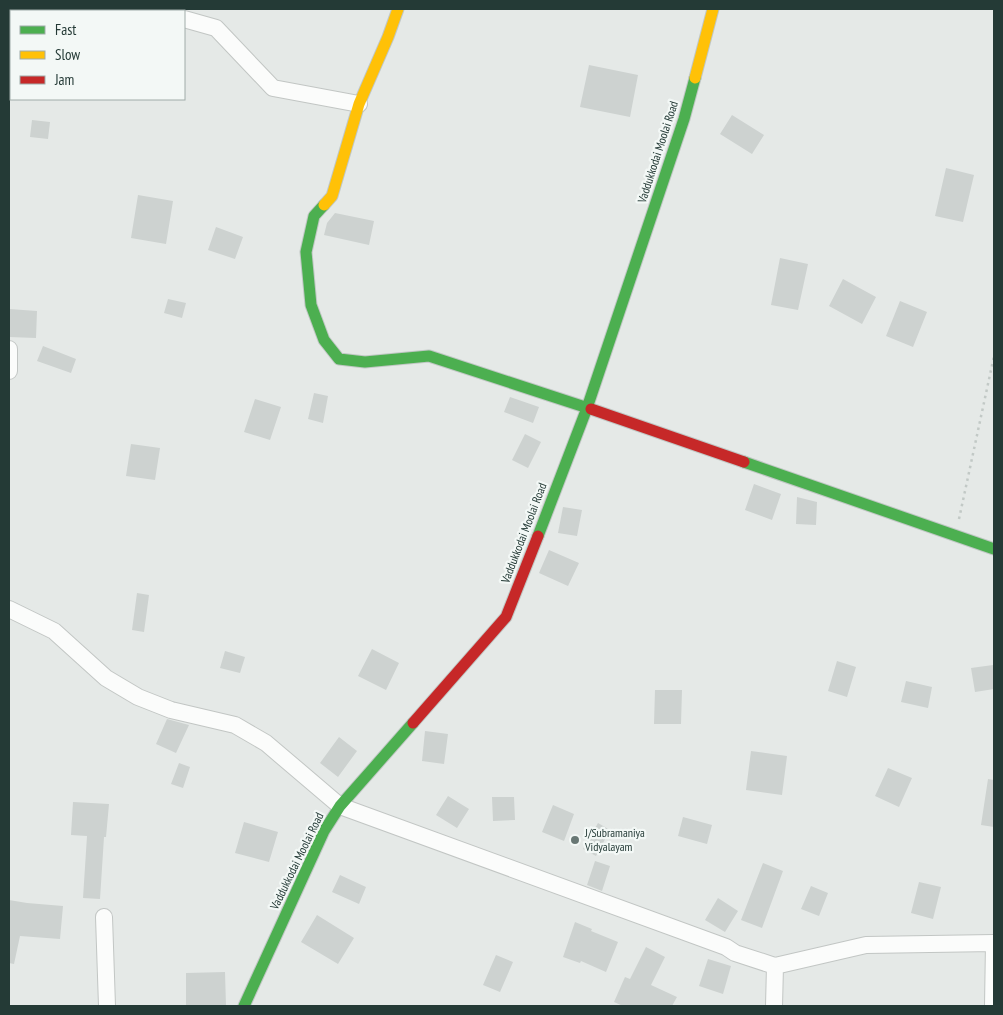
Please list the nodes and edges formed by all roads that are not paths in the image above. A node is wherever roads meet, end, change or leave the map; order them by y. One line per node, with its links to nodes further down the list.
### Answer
1 (398, 9): 4 (street)
2 (713, 9): 7 (street, Vaddukkodai Moolai Road)
3 (185, 19): 4 (street)
4 (359, 104): 7 (street)
5 (9, 350): 6 (street)
6 (9, 371)
7 (587, 408): 8 (street); 10 (street, Vaddukkodai Moolai Road)
8 (994, 549)
9 (9, 609): 10 (street)
10 (340, 806): 13 (street); 15 (street, Vaddukkodai Moolai Road)
11 (104, 918): 14 (street)
12 (994, 943): 13 (street); 17 (street)
13 (775, 966): 16 (street)
14 (107, 1006)
15 (244, 1006)
16 (774, 1006)
17 (993, 1006)

